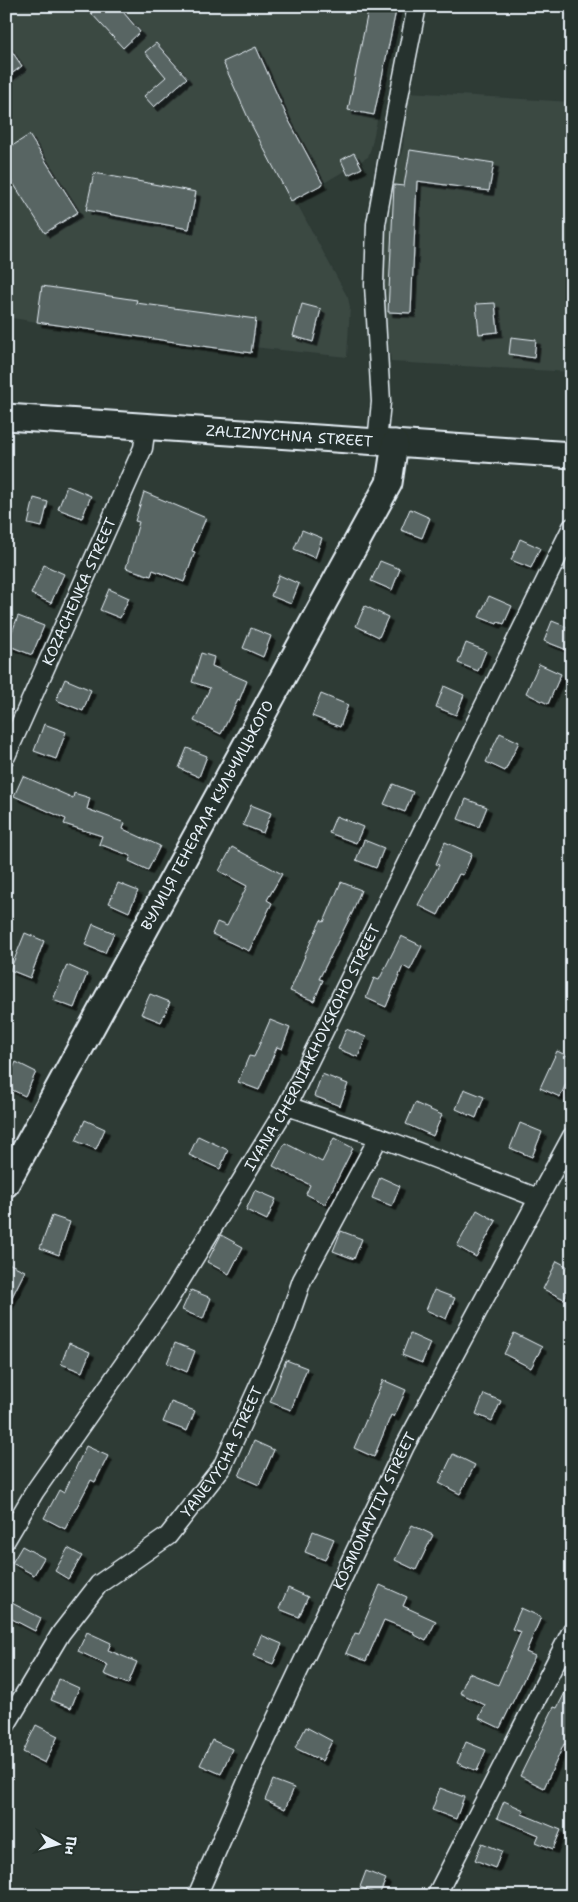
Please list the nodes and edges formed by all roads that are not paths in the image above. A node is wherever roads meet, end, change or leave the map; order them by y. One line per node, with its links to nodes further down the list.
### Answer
1 (417, 6): 4 (street)
2 (6, 417): 3 (street, ZALIZNYCHNA STREET)
3 (146, 426): 4 (street, ZALIZNYCHNA STREET); 7 (street, KOZACHENKA STREET)
4 (386, 442): 5 (street, ZALIZNYCHNA STREET); 11 (street, ВУЛИЦЯ ГЕНЕРАЛА КУЛЬЧИЦЬКОГО)
5 (572, 455)
6 (572, 527): 8 (street, IVANA CHERNIAKHOVSKOHO STREET)
7 (6, 756)
8 (286, 1106): 10 (street); 13 (street, IVANA CHERNIAKHOVSKOHO STREET)
9 (572, 1136): 12 (street, KOSMONAVTIV STREET)
10 (379, 1137): 12 (street); 15 (street, YANEVYCHA STREET)
11 (6, 1184)
12 (538, 1198): 16 (street, KOSMONAVTIV STREET)
13 (6, 1540)
14 (572, 1630): 17 (street)
15 (6, 1725)
16 (197, 1896)
17 (436, 1896)

